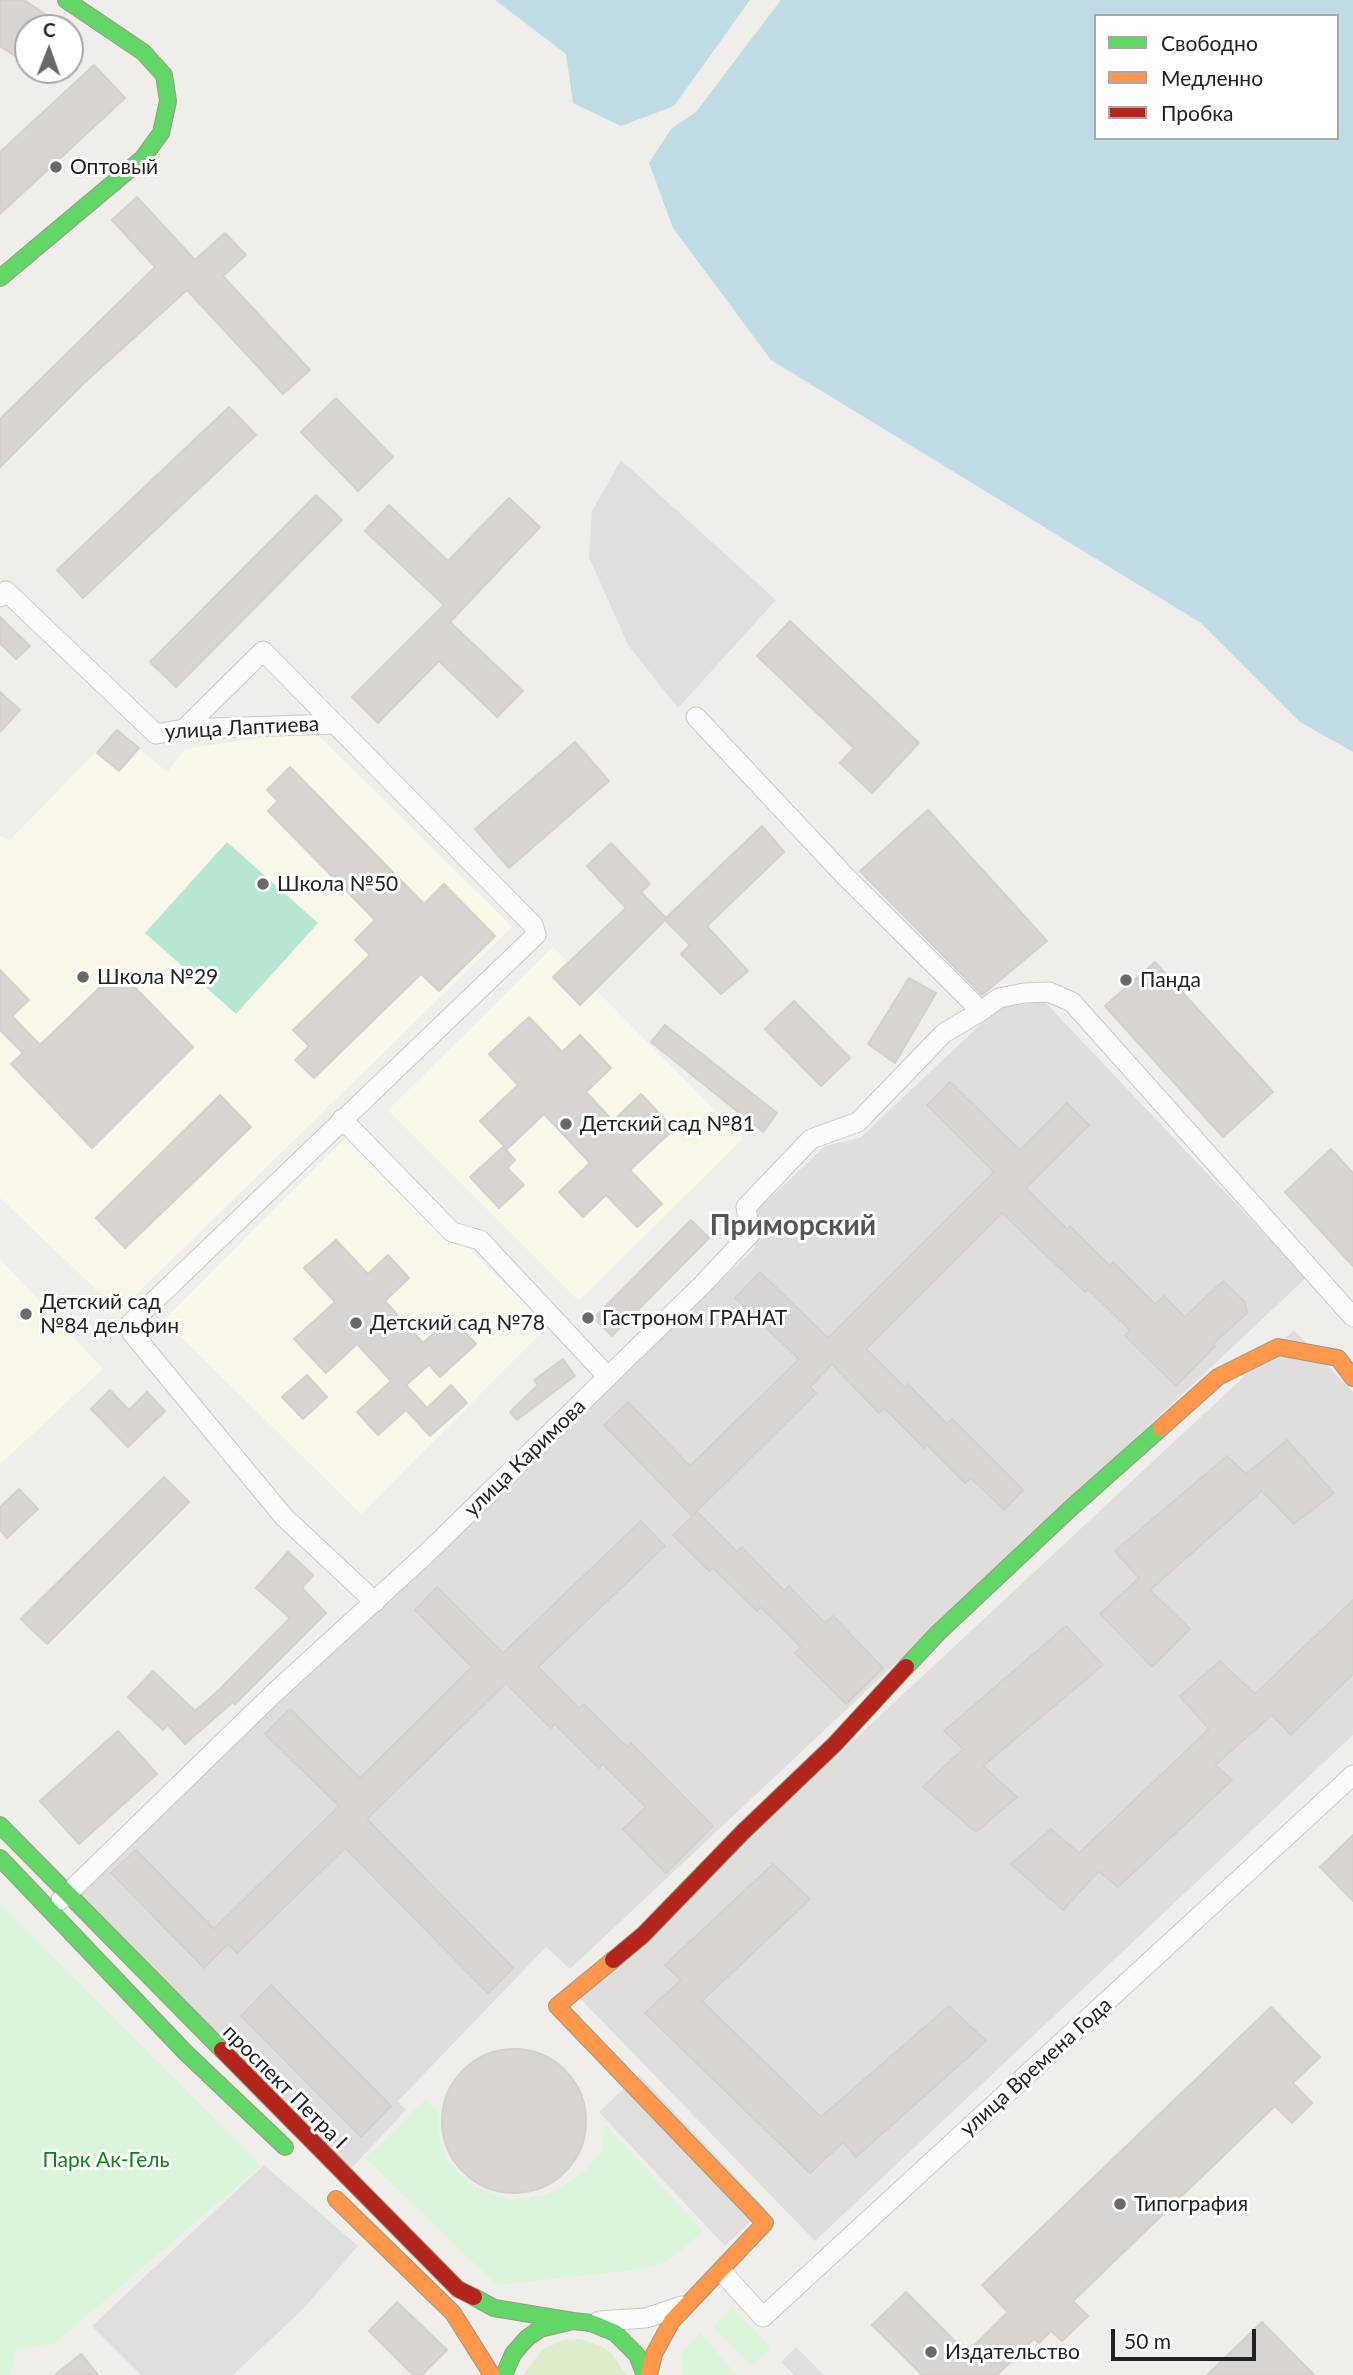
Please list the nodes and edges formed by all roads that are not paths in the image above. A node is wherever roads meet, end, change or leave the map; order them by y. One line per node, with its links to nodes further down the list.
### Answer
1 (66, 0): 2 (street)
2 (0, 278)
3 (0, 597): 6 (street, улица Лаптиева)
4 (696, 717): 7 (street)
5 (334, 724): 6 (street, улица Лаптиева); 6 (street); 8 (street, улица Лаптиева)
6 (184, 729)
7 (981, 1011): 9 (street); 10 (street, улица Каримова)
8 (342, 1119): 10 (street); 12 (street)
9 (1353, 1317)
10 (608, 1377): 12 (street, улица Каримова)
11 (1353, 1378): 20 (street)
12 (375, 1602): 16 (street, улица Каримова)
13 (1353, 1774): 20 (street, улица Времена Года)
14 (0, 1825): 16 (street, проспект Петра I)
15 (0, 1858): 17 (street, проспект Петра I)
16 (69, 1892): 17 (street, улица Каримова); 22 (street, проспект Петра I)
17 (51, 1910): 18 (street, проспект Петра I)
18 (295, 2157)
19 (325, 2188): 23 (street)
20 (722, 2273): 21 (street)
21 (695, 2298): 22 (street); 25 (street)
22 (573, 2321): 24 (street); 25 (street, проспект Петра I)
23 (492, 2375)
24 (504, 2375)
25 (647, 2375)

